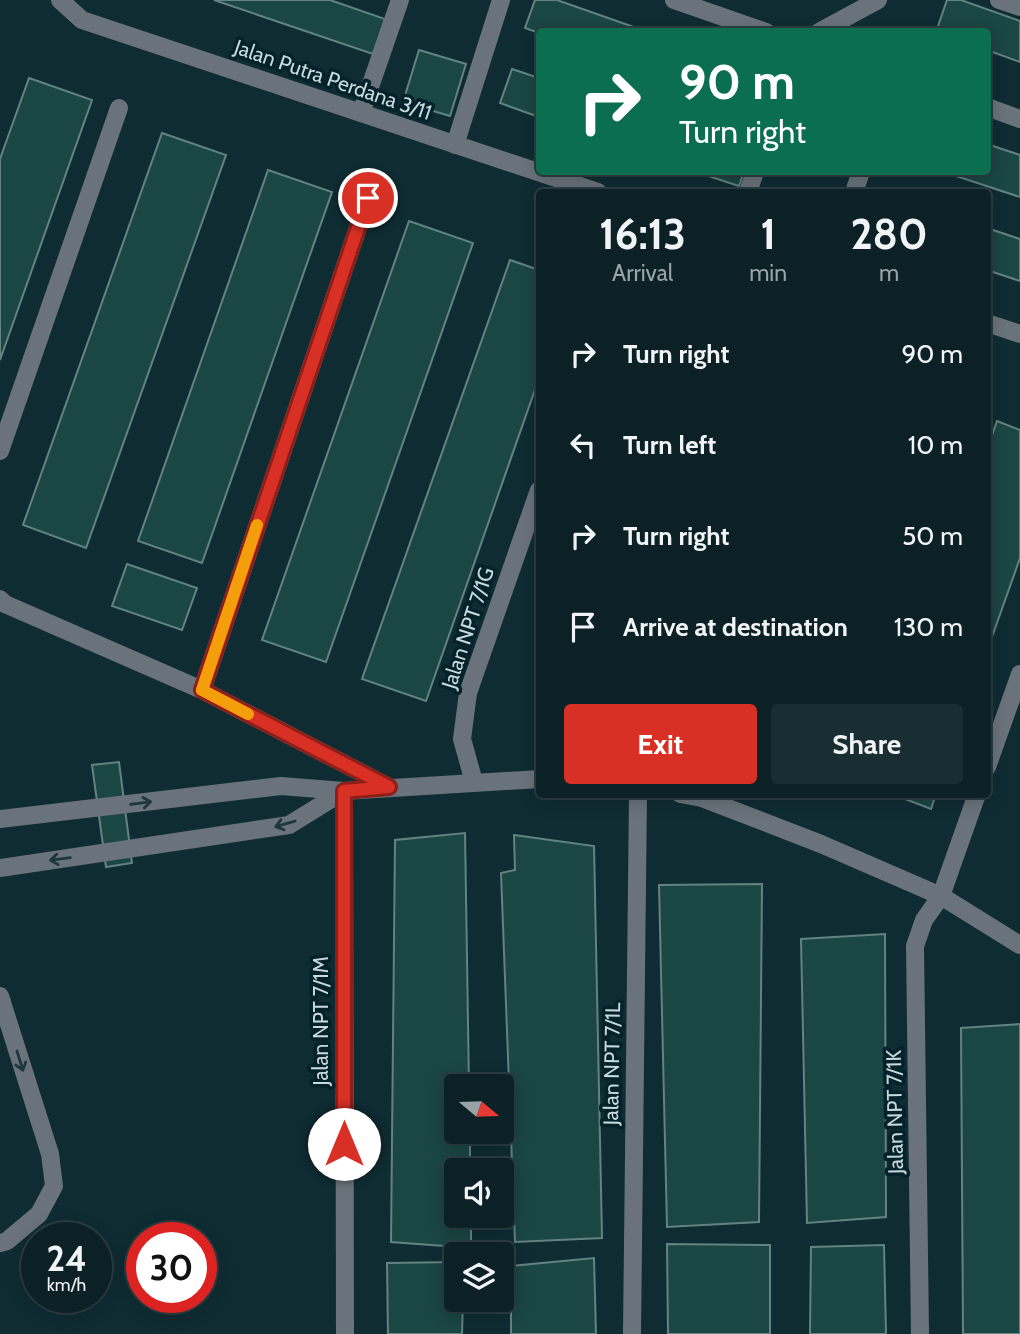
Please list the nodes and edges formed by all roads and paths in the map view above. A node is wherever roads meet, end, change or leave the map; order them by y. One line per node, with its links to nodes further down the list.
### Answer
1 (60, 0): 12 (street, Jalan Putra Perdana 3/11)
2 (400, 0): 12 (street)
3 (501, 0): 14 (street)
4 (674, 0): 8 (street)
5 (878, 0): 9 (street)
6 (999, 0): 7 (street)
7 (1020, 7)
8 (754, 28)
9 (826, 28)
10 (119, 108): 21 (street)
11 (991, 108): 13 (street)
12 (361, 113): 14 (street, Jalan Putra Perdana 3/11)
13 (1020, 118)
14 (456, 145): 15 (street, Jalan Putra Perdana 3/11)
15 (536, 172)
16 (546, 175): 17 (street, Jalan Putra Perdana 3/11)
17 (588, 189)
18 (368, 198): 25 (street)
19 (991, 324): 20 (street)
20 (1020, 334)
21 (0, 451)
22 (536, 499): 28 (street, Jalan NPT 7/1G)
23 (0, 600): 25 (street)
24 (1020, 674): 26 (street)
25 (202, 690): 29 (street)
26 (991, 756)
27 (536, 779): 28 (street)
28 (474, 782): 29 (street)
29 (389, 787): 30 (street)
30 (344, 791): 34 (street, one-way to 30); 35 (street, one-way to 35); 40 (street, Jalan NPT 7/1M)
31 (638, 798): 41 (street, Jalan NPT 7/1L)
32 (708, 798): 36 (street)
33 (976, 798): 36 (street, Jalan NPT 7/1K)
34 (0, 819)
35 (0, 869)
36 (941, 896): 37 (street); 42 (street, Jalan NPT 7/1K)
37 (1020, 945)
38 (0, 996): 39 (street, one-way to 39)
39 (0, 1243)
40 (345, 1334)
41 (632, 1334)
42 (920, 1334)

